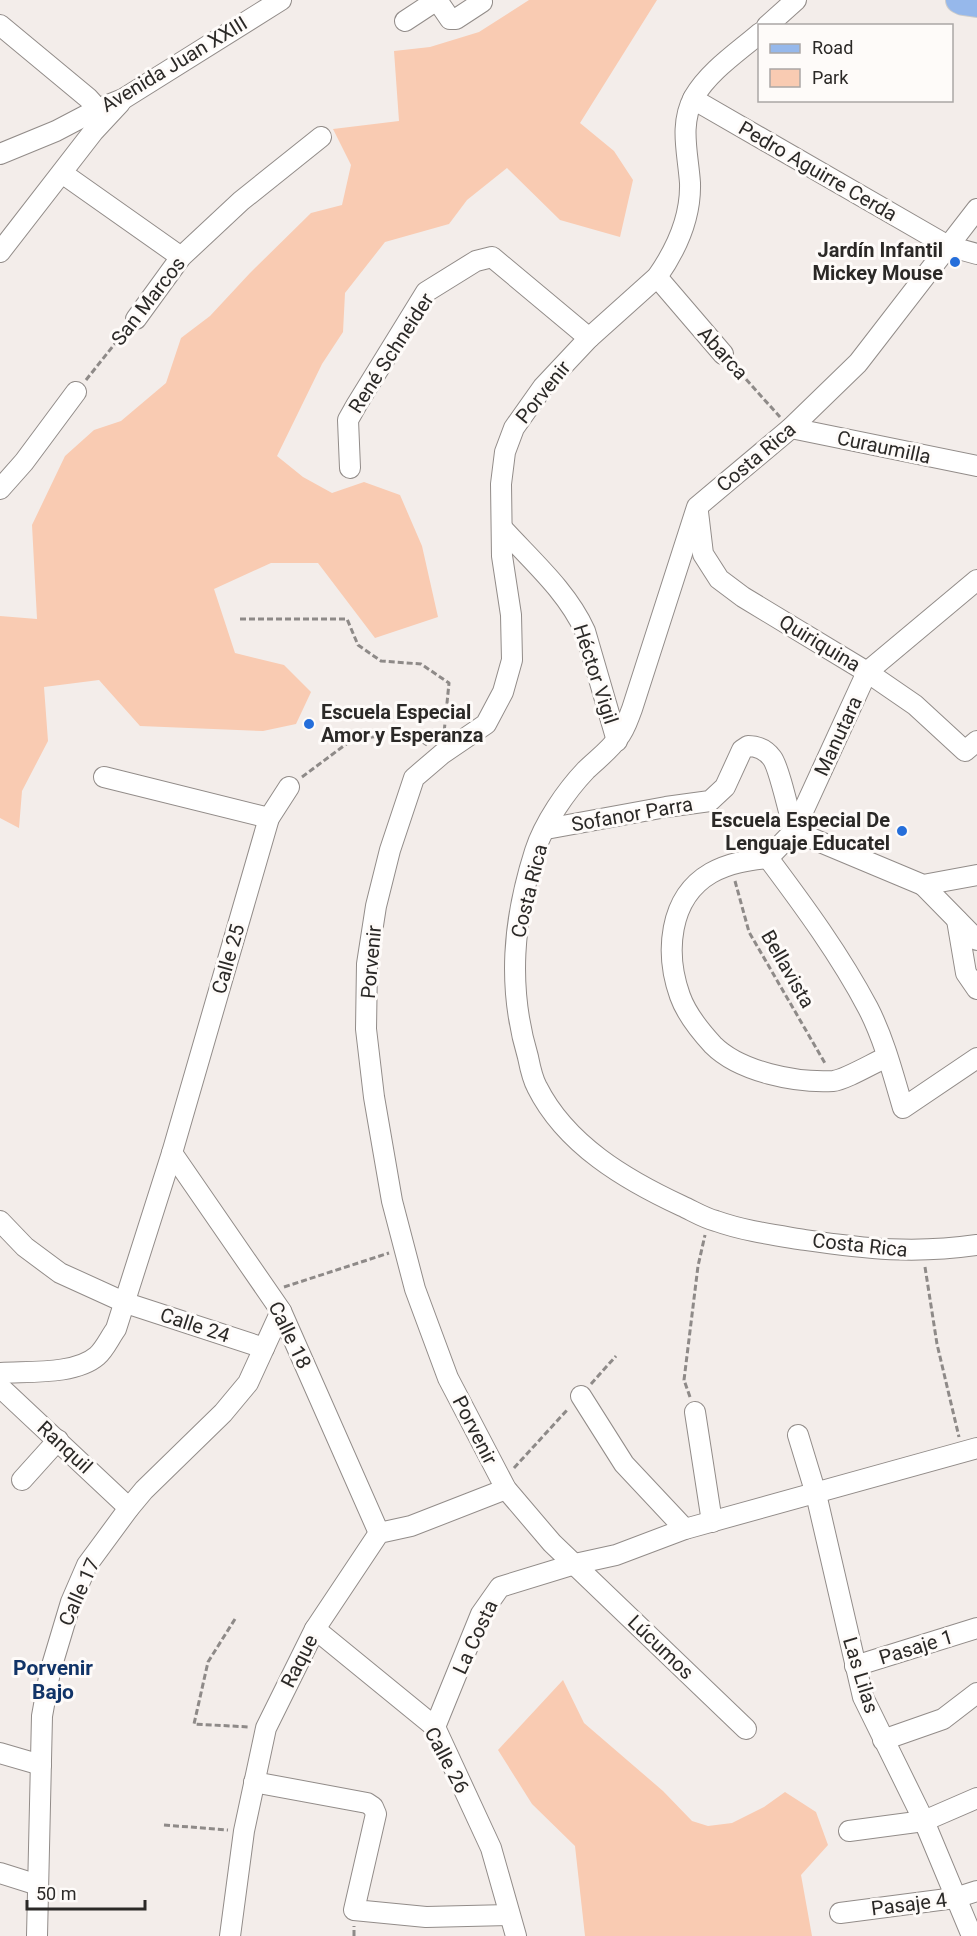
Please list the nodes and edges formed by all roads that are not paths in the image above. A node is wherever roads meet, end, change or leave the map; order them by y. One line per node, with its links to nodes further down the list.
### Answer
1 (280, 0): 5 (street, Avenida Juan XXIII)
2 (437, 0): 4 (street); 6 (street)
3 (796, 0): 7 (street)
4 (482, 2)
5 (255, 6): 10 (street, Avenida Juan XXIII)
6 (405, 21)
7 (769, 24)
8 (0, 25): 12 (street)
9 (758, 34): 11 (street, Porvenir)
10 (123, 99): 12 (street, Avenida Juan XXIII); 15 (street)
11 (693, 99): 17 (street, Pedro Aguirre Cerda); 21 (street, Porvenir)
12 (98, 109): 14 (street, Avenida Juan XXIII)
13 (321, 137): 20 (street, San Marcos)
14 (0, 154)
15 (62, 173): 18 (street); 20 (street)
16 (977, 209): 17 (street, Costa Rica)
17 (948, 246): 19 (street, Pedro Aguirre Cerda); 26 (street, Costa Rica)
18 (0, 252)
19 (977, 254)
20 (181, 257): 22 (street, San Marcos)
21 (657, 277): 23 (street, Porvenir); 24 (street, Abarca)
22 (136, 318)
23 (590, 338): 28 (street, René Schneider); 31 (street, Porvenir)
24 (723, 354)
25 (76, 392): 29 (street)
26 (791, 428): 27 (street, Curaumilla); 30 (street, Costa Rica)
27 (977, 466)
28 (350, 468)
29 (0, 489)
30 (697, 507): 33 (street, Quiriquina); 34 (street, Costa Rica)
31 (502, 528): 34 (street, Héctor Vigil); 63 (street, Porvenir)
32 (977, 580): 33 (street, Manutara)
33 (867, 672): 35 (street, Quiriquina); 40 (street, Manutara)
34 (617, 741): 39 (street, Costa Rica)
35 (977, 741)
36 (104, 777): 38 (street)
37 (289, 787): 38 (street, Calle 25)
38 (269, 818): 49 (street, Calle 25)
39 (546, 829): 40 (street, Sofanor Parra); 51 (street, Costa Rica)
40 (794, 831): 41 (street, Manutara); 43 (street)
41 (768, 858): 47 (street); 47 (street)
42 (977, 875): 43 (street)
43 (923, 885): 44 (street)
44 (957, 920): 45 (street); 46 (street)
45 (977, 940)
46 (977, 989)
47 (887, 1057): 48 (street)
48 (977, 1058)
49 (172, 1152): 52 (street, Calle 25); 53 (street, Calle 18)
50 (0, 1221): 52 (street, Calle 24)
51 (977, 1245)
52 (126, 1303): 54 (street, Calle 24); 55 (street, Calle 25)
53 (281, 1311): 54 (street, Calle 17); 68 (street, Calle 18)
54 (264, 1348): 65 (street, Calle 17)
55 (0, 1373)
56 (0, 1387): 60 (street, Ranquil)
57 (581, 1396): 67 (street)
58 (695, 1412): 66 (street)
59 (798, 1435): 64 (street, Las Lilas)
60 (58, 1440): 62 (street); 65 (street, Ranquil)
61 (970, 1450): 64 (street)
62 (22, 1480)
63 (506, 1489): 68 (street); 69 (street, Porvenir)
64 (816, 1494): 66 (street); 72 (street, Las Lilas)
65 (129, 1508): 78 (street, Calle 17)
66 (712, 1522): 67 (street)
67 (685, 1529): 69 (street)
68 (379, 1533): 71 (street, Raque)
69 (575, 1564): 74 (street, La Costa); 75 (street, Lúcumos)
70 (977, 1628): 72 (street, Pasaje 1)
71 (315, 1629): 74 (street, Calle 26); 79 (street, Raque)
72 (855, 1666): 76 (street, Las Lilas)
73 (977, 1693): 76 (street)
74 (435, 1727): 88 (street, Calle 26)
75 (746, 1729)
76 (883, 1740): 81 (street, Las Lilas)
77 (0, 1753): 78 (street)
78 (41, 1766): 84 (street, Calle 17)
79 (254, 1782): 88 (street); 90 (street, Raque)
80 (977, 1798): 81 (street)
81 (924, 1821): 82 (street); 86 (street, Las Lilas)
82 (849, 1831)
83 (0, 1873): 84 (street)
84 (38, 1885): 89 (street, Calle 17)
85 (977, 1891): 86 (street, Pasaje 4)
86 (955, 1898): 87 (street, Pasaje 4); 92 (street, Las Lilas)
87 (840, 1912)
88 (509, 1915): 91 (street, Calle 26)
89 (37, 1936)
90 (230, 1936)
91 (516, 1936)
92 (972, 1936)

